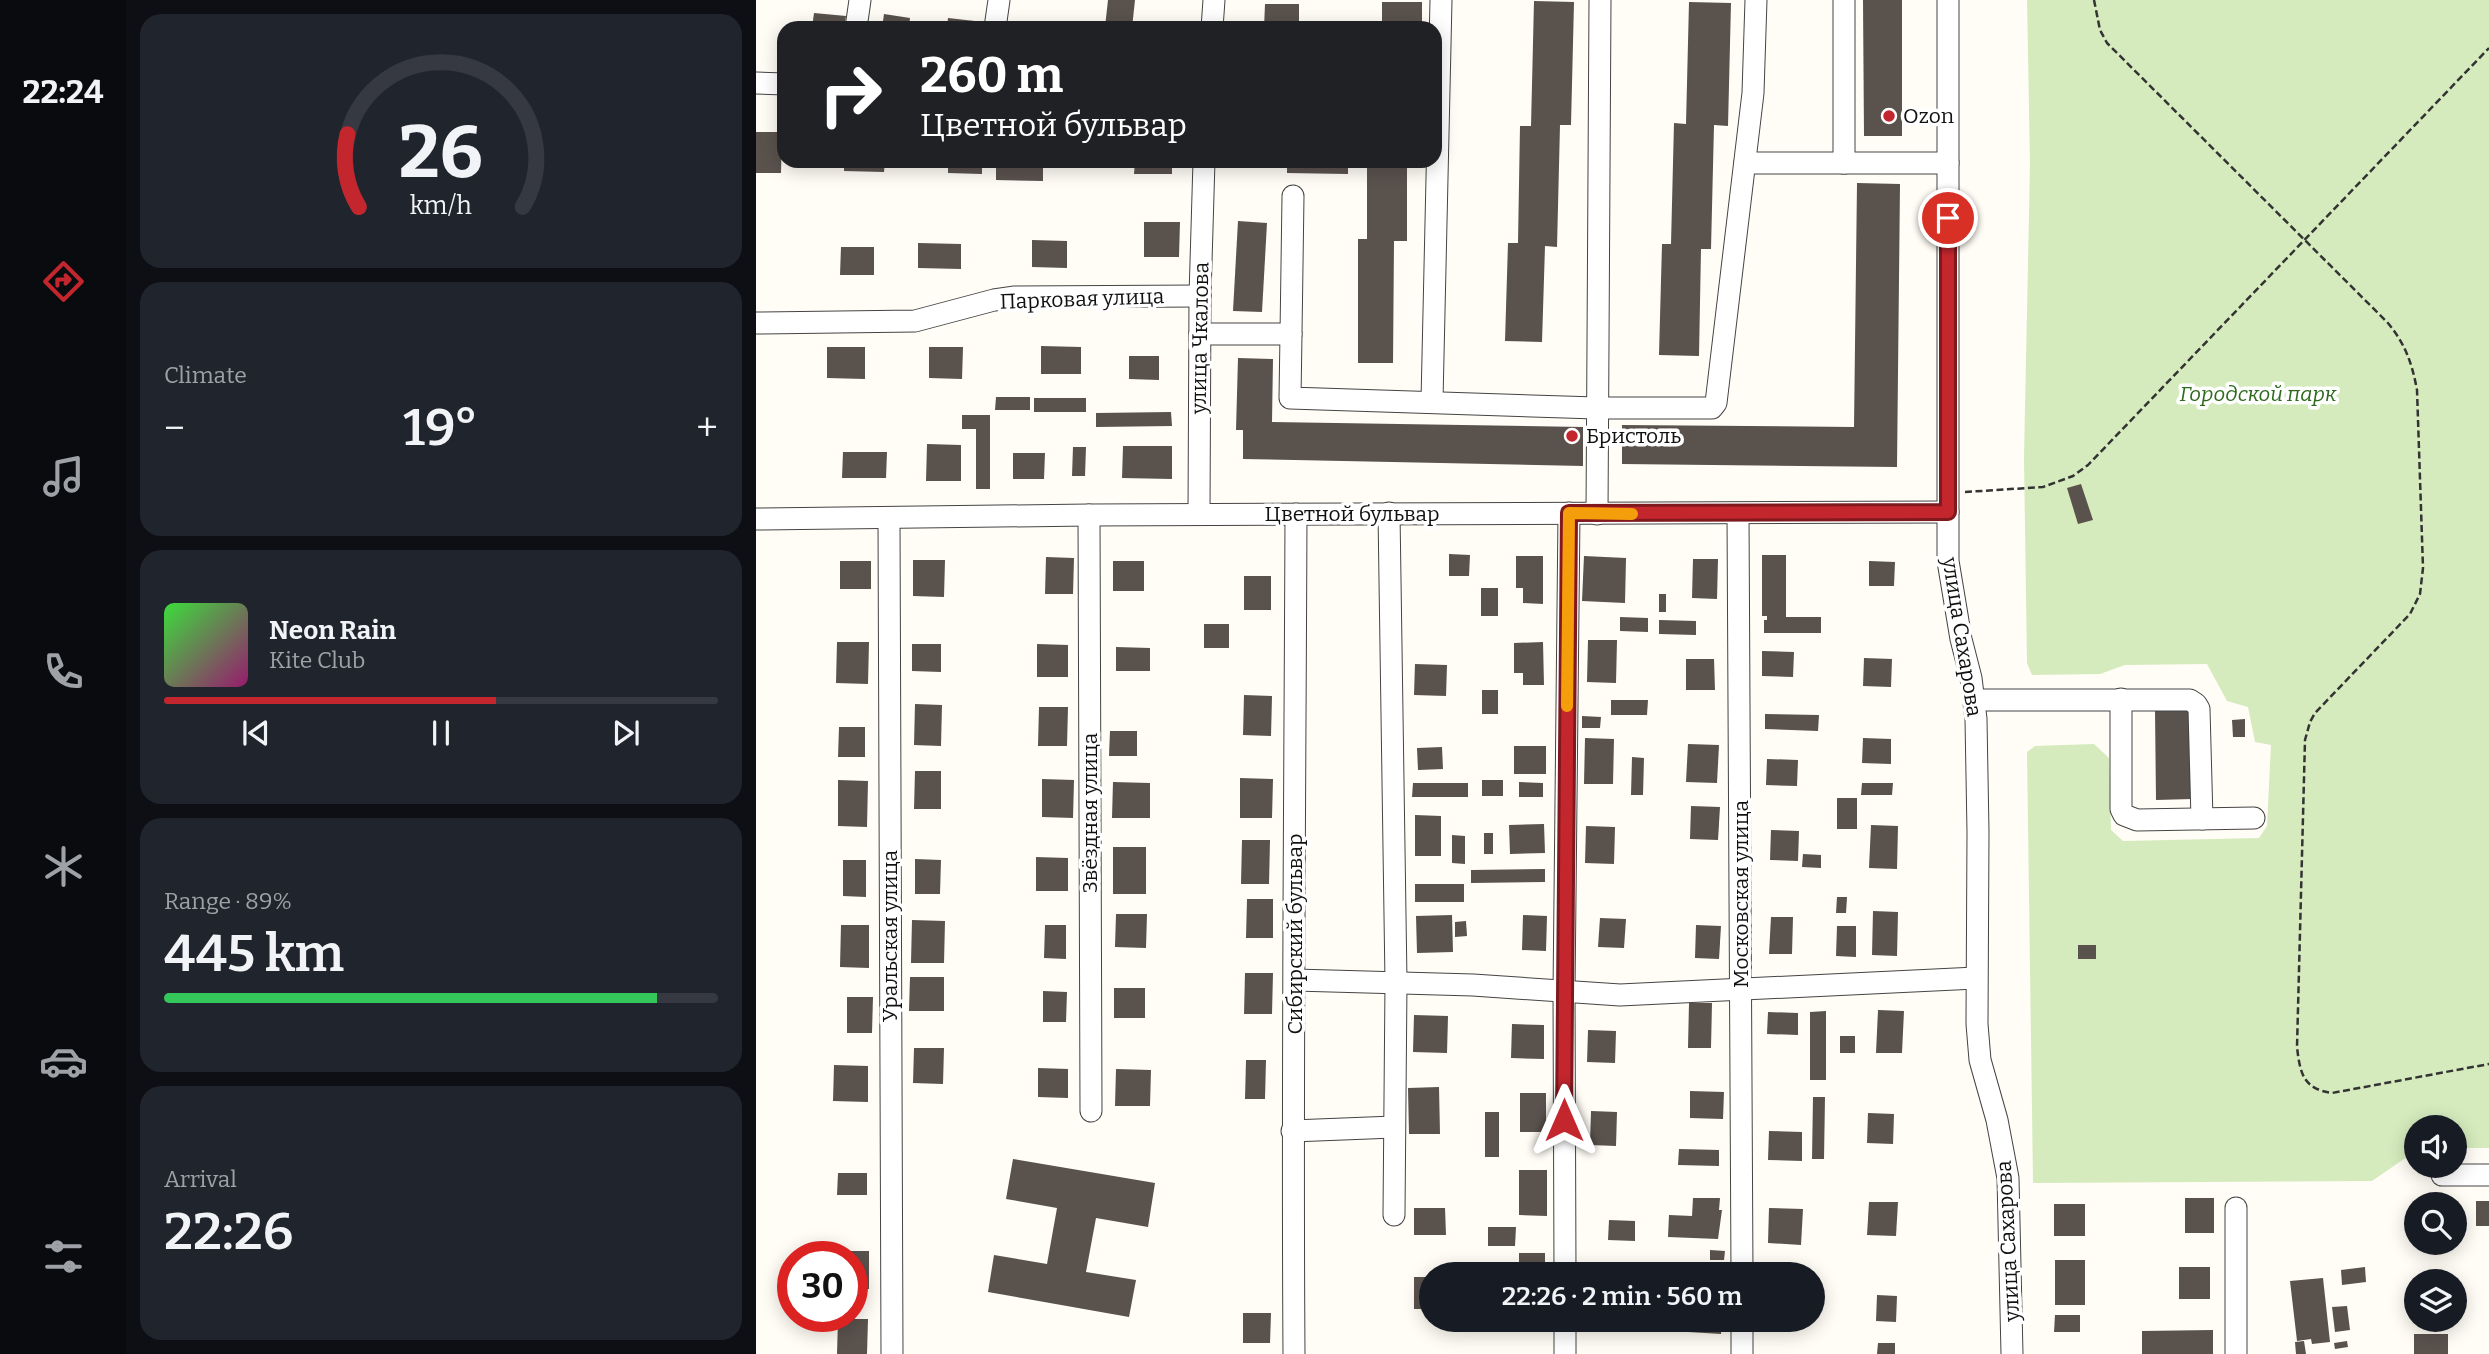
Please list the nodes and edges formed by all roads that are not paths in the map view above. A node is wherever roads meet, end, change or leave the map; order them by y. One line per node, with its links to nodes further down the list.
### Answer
1 (860, 0): 9 (street)
2 (999, 0): 10 (street)
3 (1214, 0): 11 (street)
4 (1441, 0): 12 (street)
5 (1600, 0): 26 (street)
6 (1756, 0): 15 (street)
7 (1844, 0): 16 (street)
8 (1948, 0): 17 (street, улица Сахарова)
9 (857, 21)
10 (996, 21)
11 (1212, 21)
12 (1441, 21)
13 (756, 83): 14 (street)
14 (777, 84)
15 (1745, 163): 16 (street); 26 (street)
16 (1844, 163): 17 (street)
17 (1948, 163): 27 (street, улица Сахарова)
18 (1203, 168): 21 (street, улица Чкалова)
19 (1437, 168): 25 (street)
20 (1293, 196): 24 (street)
21 (1200, 296): 22 (street, Парковая улица); 23 (street, улица Чкалова)
22 (756, 323)
23 (1200, 334): 24 (street); 31 (street, улица Чкалова)
24 (1291, 334): 25 (street)
25 (1432, 401): 26 (street)
26 (1596, 408): 33 (street)
27 (1948, 503): 34 (street, Цветной бульвар); 38 (street, улица Сахарова)
28 (1389, 513): 29 (street, Цветной бульвар); 32 (street, Цветной бульвар); 43 (street)
29 (1569, 513): 33 (street, Цветной бульвар); 45 (street)
30 (1089, 514): 31 (street, Цветной бульвар); 36 (street, Цветной бульвар); 46 (street, Звёздная улица)
31 (1199, 514): 32 (street, Цветной бульвар)
32 (1296, 514): 42 (street, Сибирский бульвар)
33 (1597, 514): 34 (street, Цветной бульвар)
34 (1738, 514): 44 (street, Московская улица)
35 (756, 519): 36 (street, Цветной бульвар)
36 (889, 519): 57 (street, Уральская улица)
37 (2121, 699): 38 (street); 40 (street); 40 (street)
38 (1974, 700): 41 (street, улица Сахарова)
39 (2254, 818): 40 (street)
40 (2202, 819)
41 (1976, 978): 44 (street); 61 (street, улица Сахарова)
42 (1295, 980): 43 (street); 48 (street, Сибирский бульвар)
43 (1396, 982): 45 (street); 47 (street)
44 (1741, 988): 45 (street); 54 (street, Московская улица)
45 (1564, 992): 53 (street)
46 (1091, 1111)
47 (1394, 1127): 48 (street); 52 (street)
48 (1292, 1131): 58 (street, Сибирский бульвар)
49 (2467, 1175): 50 (street)
50 (2489, 1175)
51 (2236, 1208): 62 (street)
52 (1394, 1215)
53 (1565, 1262)
54 (1742, 1262)
55 (1565, 1332): 59 (street)
56 (1742, 1332): 60 (street)
57 (892, 1354)
58 (1294, 1354)
59 (1565, 1354)
60 (1742, 1354)
61 (2012, 1354)
62 (2236, 1354)

